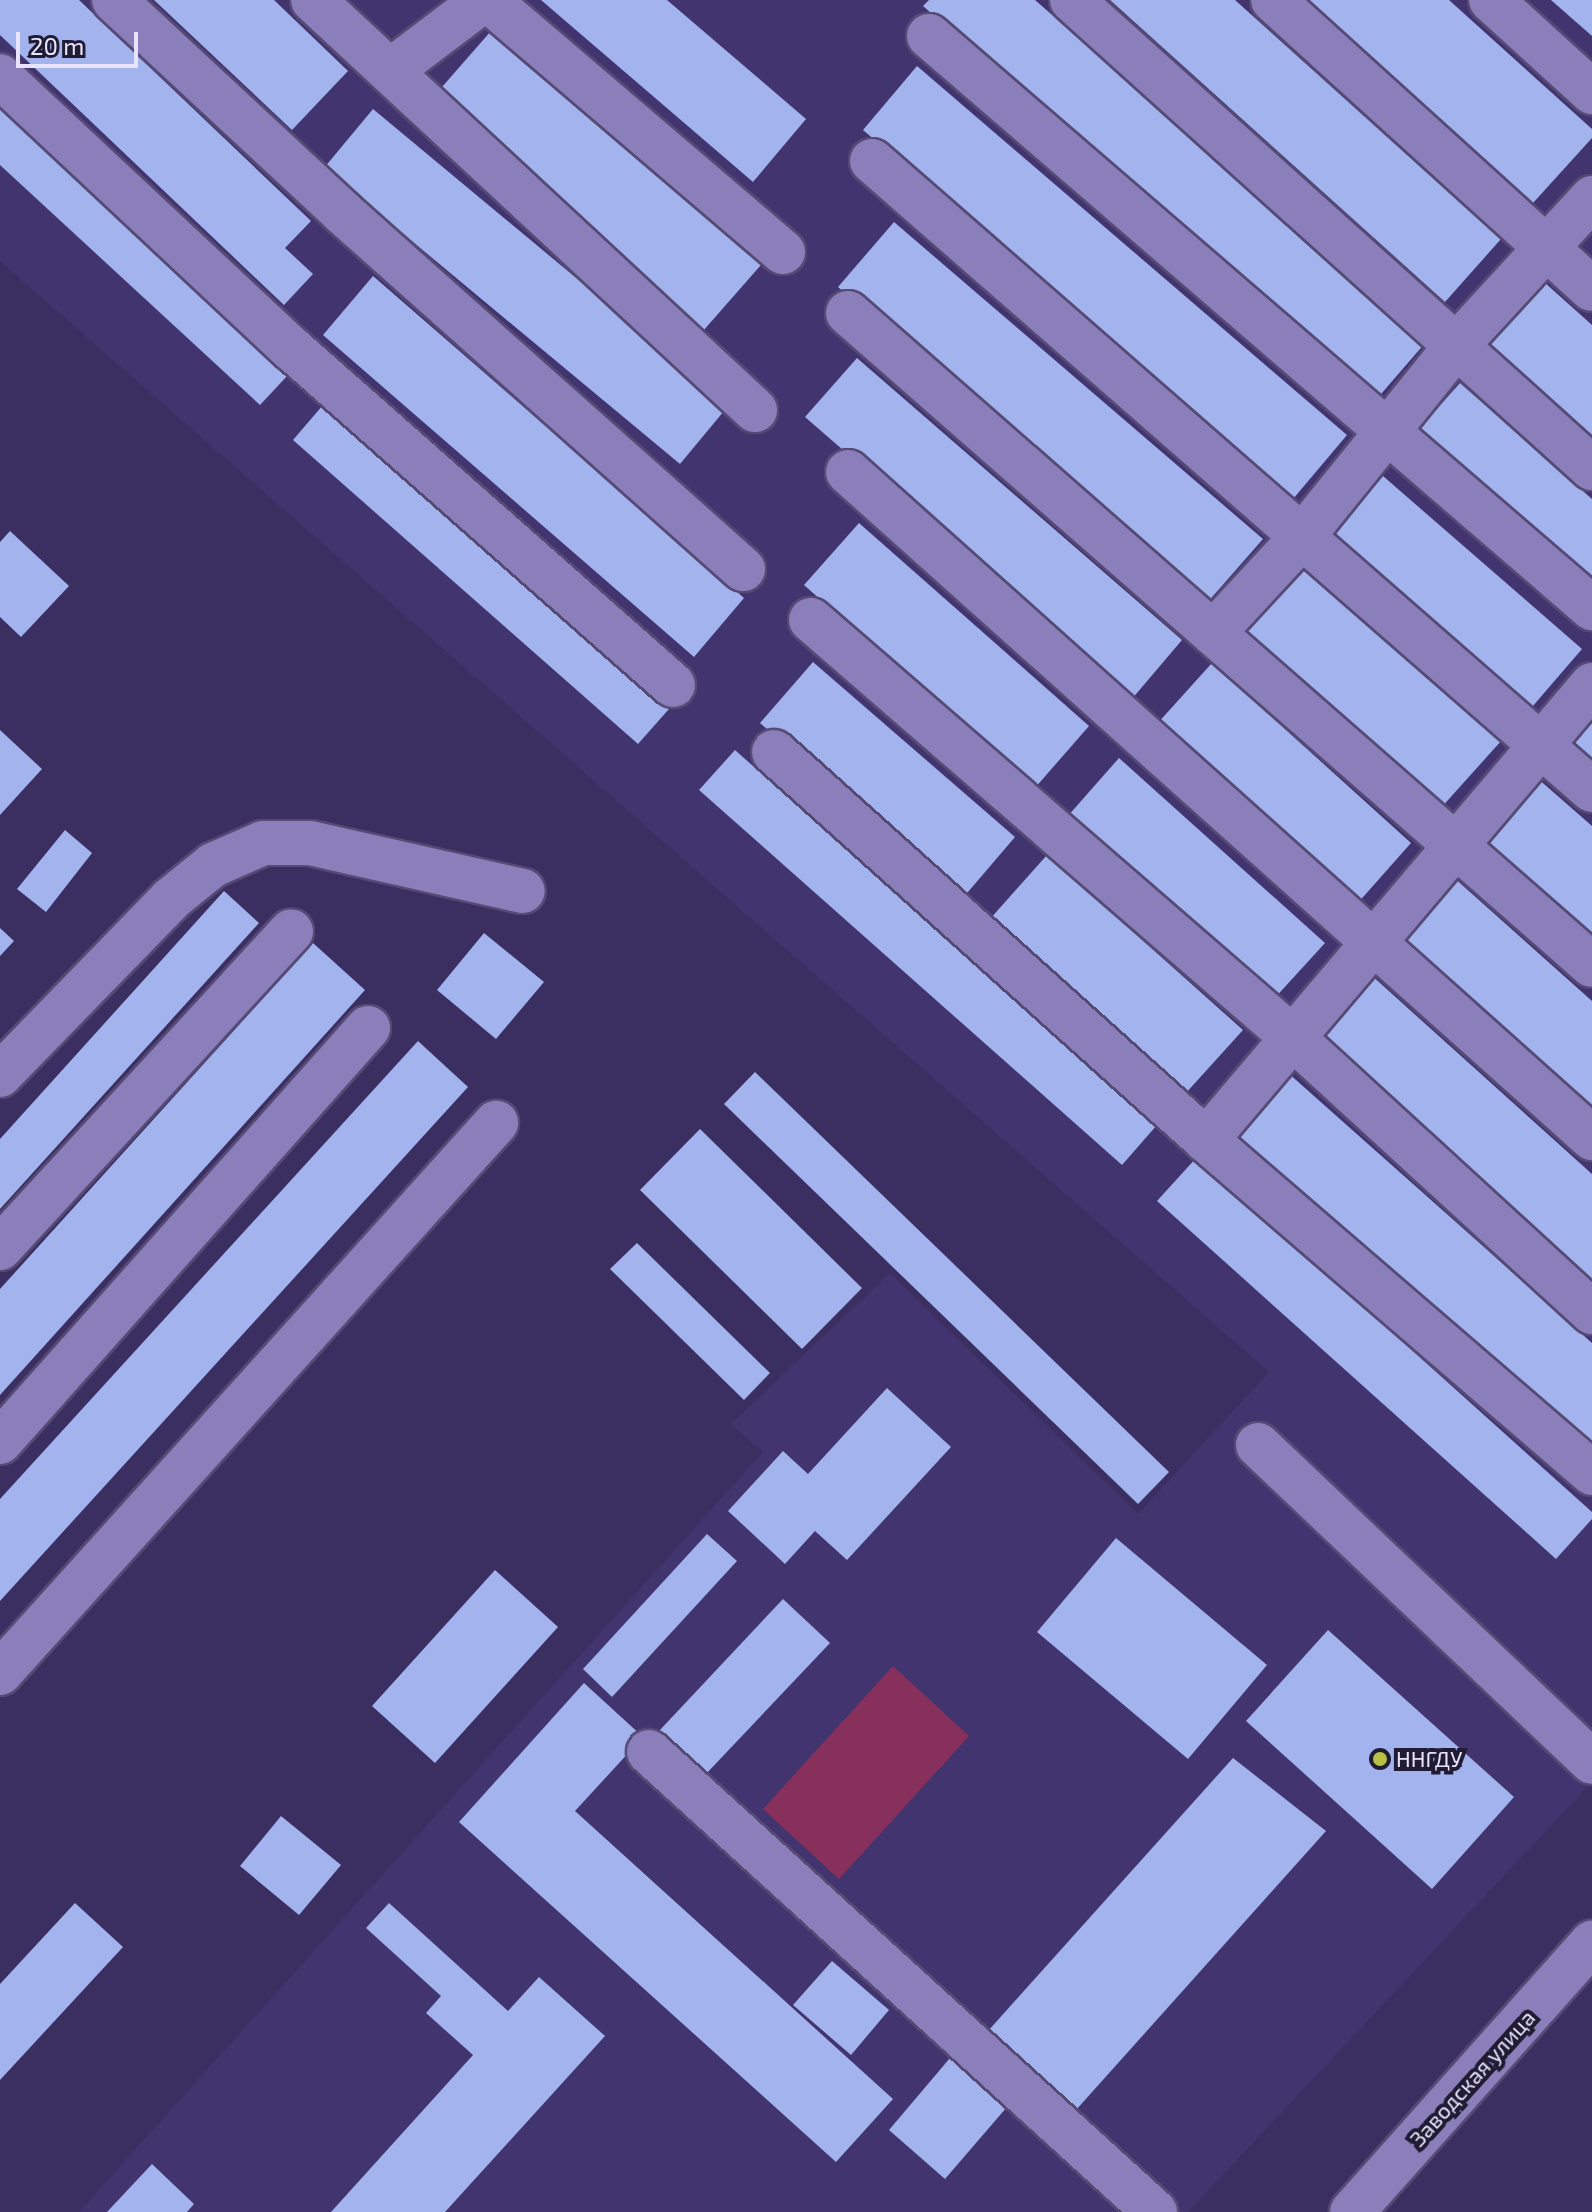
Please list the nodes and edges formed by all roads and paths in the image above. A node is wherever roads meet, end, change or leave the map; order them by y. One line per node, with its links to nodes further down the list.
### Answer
1 (114, 0): 23 (street)
2 (313, 0): 8 (street)
3 (486, 0): 8 (street); 14 (street)
4 (1072, 0): 17 (street)
5 (1273, 0): 13 (street)
6 (1491, 0): 10 (street)
7 (929, 36): 19 (street)
8 (390, 71): 18 (street)
9 (0, 76): 27 (street)
10 (1592, 92)
11 (872, 161): 22 (street)
12 (1592, 198): 13 (street)
13 (1545, 247): 15 (street); 17 (street)
14 (783, 252)
15 (1592, 289)
16 (848, 313): 26 (street)
17 (1456, 346): 19 (street); 20 (street)
18 (755, 410)
19 (1386, 430): 22 (street); 24 (street)
20 (1592, 468)
21 (848, 472): 35 (street)
22 (1302, 537): 26 (street); 29 (street)
23 (743, 569)
24 (1592, 608)
25 (811, 620): 38 (street)
26 (1213, 633): 32 (street)
27 (673, 685)
28 (1592, 685): 29 (street)
29 (1541, 745): 31 (street); 32 (street)
30 (774, 752): 42 (street)
31 (1592, 790)
32 (1456, 845): 35 (street); 36 (street)
33 (523, 891): 39 (street)
34 (291, 932): 43 (street)
35 (1374, 941): 38 (street); 41 (street)
36 (1592, 965)
37 (368, 1028): 45 (street)
38 (1293, 1038): 42 (street); 44 (street)
39 (0, 1075)
40 (496, 1123): 48 (street)
41 (1592, 1138)
42 (1206, 1140): 47 (street)
43 (0, 1248)
44 (1592, 1312)
45 (0, 1442)
46 (1258, 1445): 50 (street)
47 (1592, 1473)
48 (0, 1673)
49 (649, 1752): 52 (street)
50 (1592, 1762)
51 (1592, 1943): 53 (street, Заводская улица)
52 (1155, 2212)
53 (1352, 2212)

